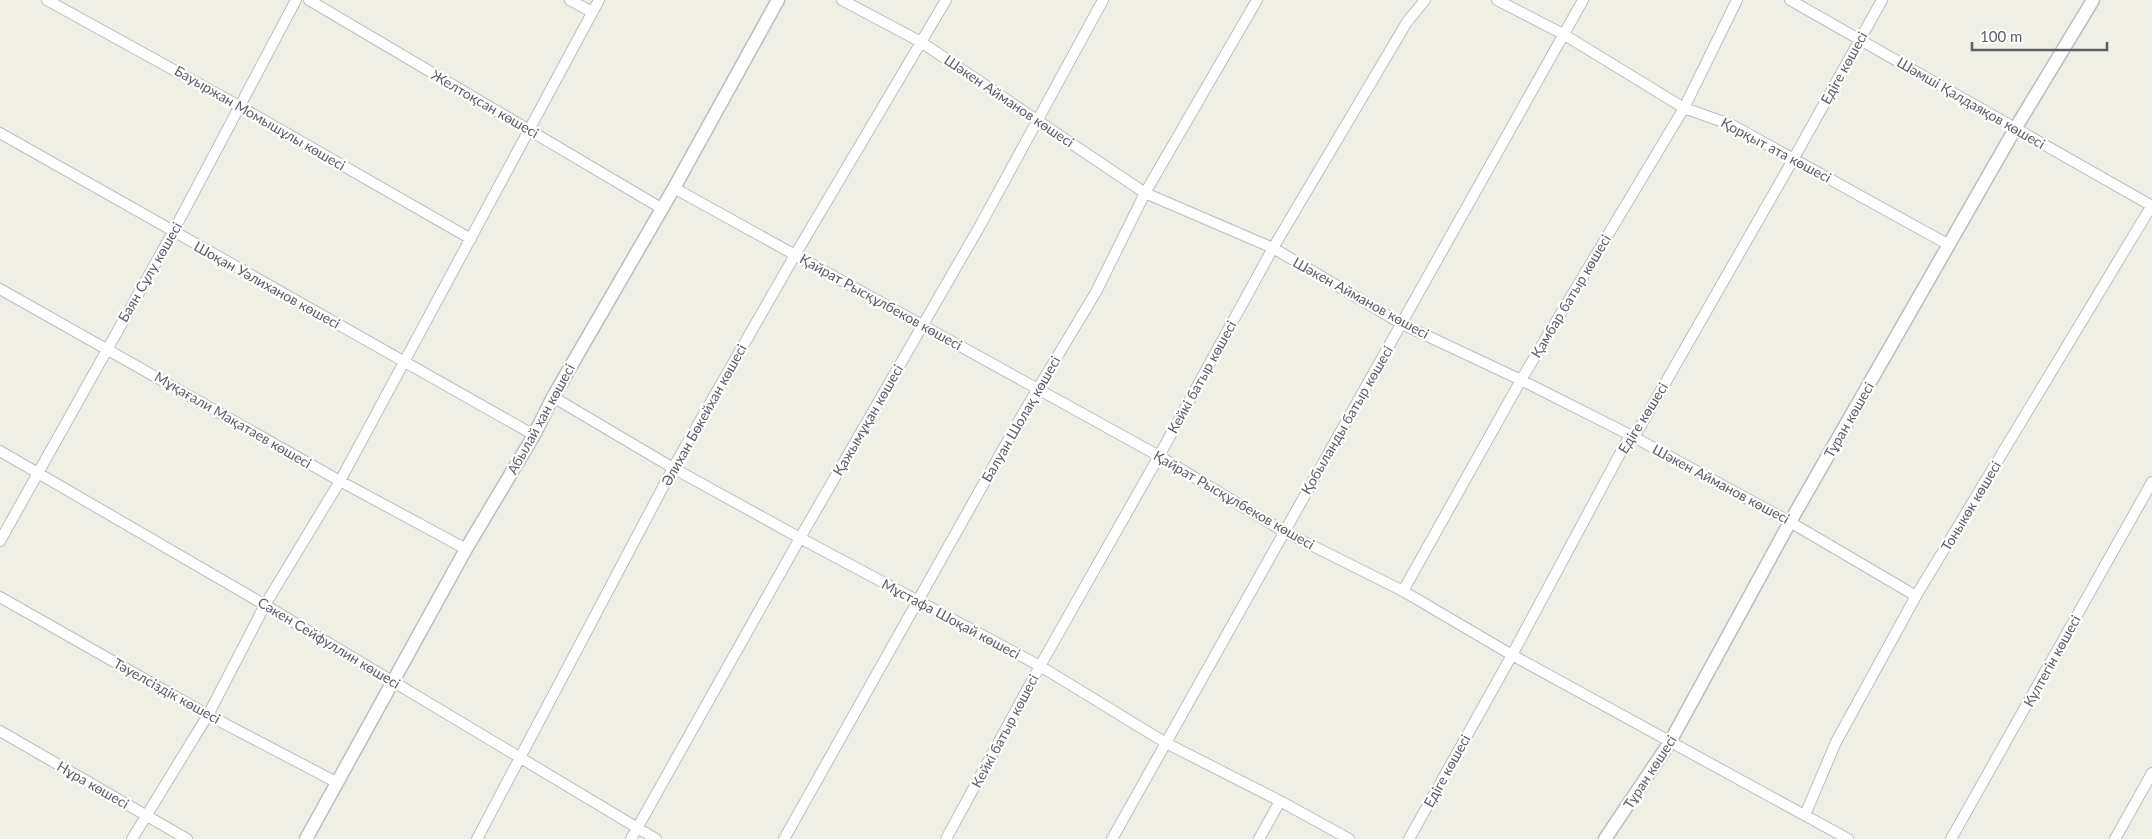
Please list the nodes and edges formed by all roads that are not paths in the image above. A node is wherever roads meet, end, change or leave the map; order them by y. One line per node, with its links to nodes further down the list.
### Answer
1 (47, 0): 22 (street, Бауыржан Момышұлы көшесі)
2 (296, 0): 22 (street, Баян Сұлу көшесі)
3 (309, 0): 26 (street, Желтоқсан көшесі)
4 (570, 0): 18 (street)
5 (599, 0): 18 (street)
6 (778, 0): 29 (street, Абылай хан көшесі)
7 (842, 0): 21 (street, Шәкен Айманов көшесі)
8 (946, 0): 21 (street, Әлихан Бөкейхан көшесі)
9 (1103, 0): 24 (street, Қажымұқан көшесі)
10 (1257, 0): 30 (street, Балуан Шолақ көшесі)
11 (1425, 0): 36 (street, Кейкі батыр көшесі)
12 (1496, 0): 19 (street, Қорқыт ата көшесі)
13 (1583, 0): 19 (street, Қобыланды батыр көшесі)
14 (1737, 0): 23 (street, Қамбар батыр көшесі)
15 (1790, 0): 20 (street, Шәмші Қалдаяқов көшесі)
16 (1882, 0): 20 (street, Едіге көшесі)
17 (2093, 0): 25 (street, Тұран көшесі)
18 (592, 12): 26 (street)
19 (1563, 34): 23 (street, Қорқыт ата көшесі); 39 (street, Қобыланды батыр көшесі)
20 (1860, 39): 25 (street, Шәмші Қалдаяқов көшесі); 28 (street, Едіге көшесі)
21 (921, 42): 24 (street, Шәкен Айманов көшесі); 37 (street, Әлихан Бөкейхан көшесі)
22 (239, 106): 33 (street, Баян Сұлу көшесі); 34 (street, Бауыржан Момышұлы көшесі)
23 (1684, 108): 28 (street, Қорқыт ата көшесі); 43 (street, Қамбар батыр көшесі)
24 (1036, 120): 30 (street, Шәкен Айманов көшесі); 40 (street, Қажымұқан көшесі)
25 (2015, 129): 31 (street, Шәмші Қалдаяқов көшесі); 35 (street, Тұран көшесі)
26 (530, 130): 32 (street, Желтоқсан көшесі); 34 (street)
27 (0, 133): 33 (street, Шоқан Уәлиханов көшесі)
28 (1794, 158): 35 (street, Қорқыт ата көшесі); 47 (street, Едіге көшесі)
29 (674, 188): 32 (street, Абылай хан көшесі); 37 (street, Қайрат Рысқұлбеков көшесі)
30 (1146, 193): 36 (street, Шәкен Айманов көшесі); 44 (street, Балуан Шолақ көшесі)
31 (2152, 206): 61 (street, Тоныкөк көшесі)
32 (661, 208): 45 (street, Абылай хан көшесі)
33 (173, 232): 41 (street, Баян Сұлу көшесі); 42 (street, Шоқан Уәлиханов көшесі)
34 (471, 239): 42 (street)
35 (1949, 245): 54 (street, Тұран көшесі)
36 (1273, 248): 39 (street, Шәкен Айманов көшесі); 49 (street, Кейкі батыр көшесі)
37 (795, 255): 40 (street, Қайрат Рысқұлбеков көшесі); 50 (street, Әлихан Бөкейхан көшесі)
38 (0, 289): 41 (street, Мұқағали Мақатаев көшесі)
39 (1402, 324): 43 (street, Шәкен Айманов көшесі); 55 (street, Қобыланды батыр көшесі)
40 (923, 326): 44 (street, Қайрат Рысқұлбеков көшесі); 56 (street, Қажымұқан көшесі)
41 (106, 348): 51 (street, Баян Сұлу көшесі); 52 (street, Мұқағали Мақатаев көшесі)
42 (404, 362): 46 (street, Шоқан Уәлиханов көшесі); 52 (street)
43 (1521, 380): 47 (street, Шәкен Айманов көшесі); 59 (street, Қамбар батыр көшесі)
44 (1037, 389): 49 (street, Қайрат Рысқұлбеков көшесі); 62 (street, Балуан Шолақ көшесі)
45 (553, 397): 46 (street, Абылай хан көшесі); 50 (street, Мұстафа Шоқай көшесі)
46 (534, 435): 58 (street, Абылай хан көшесі)
47 (1630, 435): 54 (street, Шәкен Айманов көшесі); 64 (street, Едіге көшесі)
48 (0, 451): 51 (street, Сәкен Сейфуллин көшесі)
49 (1159, 456): 55 (street, Қайрат Рысқұлбеков көшесі); 65 (street, Кейкі батыр көшесі)
50 (673, 468): 56 (street, Мұстафа Шоқай көшесі); 71 (street, Әлихан Бөкейхан көшесі)
51 (39, 473): 57 (street, Баян Сұлу көшесі); 63 (street, Сәкен Сейфуллин көшесі)
52 (340, 481): 58 (street, Мұқағали Мақатаев көшесі); 63 (street)
53 (2152, 482): 92 (street, Күлтегін көшесі)
54 (1790, 522): 61 (street, Шәкен Айманов көшесі); 69 (street, Тұран көшесі)
55 (1283, 532): 59 (street, Қайрат Рысқұлбеков көшесі); 70 (street, Қобыланды батыр көшесі)
56 (800, 538): 62 (street, Мұстафа Шоқай көшесі); 77 (street, Қажымұқан көшесі)
57 (0, 541)
58 (466, 549): 66 (street, Абылай хан көшесі)
59 (1403, 592): 64 (street, Қайрат Рысқұлбеков көшесі)
60 (0, 596): 67 (street, Тәуелсіздік көшесі)
61 (1916, 596): 75 (street, Тоныкөк көшесі)
62 (918, 602): 65 (street, Мұстафа Шоқай көшесі); 84 (street, Балуан Шолақ көшесі)
63 (265, 605): 66 (street, Сәкен Сейфуллин көшесі); 67 (street)
64 (1512, 656): 69 (street, Қайрат Рысқұлбеков көшесі); 89 (street, Едіге көшесі)
65 (1040, 666): 70 (street, Мұстафа Шоқай көшесі); 85 (street, Кейкі батыр көшесі)
66 (394, 681): 71 (street, Сәкен Сейфуллин көшесі); 73 (street, Абылай хан көшесі)
67 (208, 714): 73 (street, Тәуелсіздік көшесі); 76 (street)
68 (0, 731): 76 (street, Нұра көшесі)
69 (1670, 742): 75 (street, Қайрат Рысқұлбеков көшесі); 90 (street, Тұран көшесі)
70 (1166, 744): 74 (street, Мұстафа Шоқай көшесі); 86 (street, Қобыланды батыр көшесі)
71 (521, 759): 77 (street, Сәкен Сейфуллин көшесі); 81 (street, Әлихан Бөкейхан көшесі)
72 (2152, 773): 93 (street)
73 (336, 782): 80 (street, Абылай хан көшесі)
74 (1280, 801): 87 (street); 88 (street, Мұстафа Шоқай көшесі)
75 (1805, 815): 91 (street, Қайрат Рысқұлбеков көшесі)
76 (146, 816): 78 (street); 79 (street, Нұра көшесі)
77 (637, 829): 82 (street, Қажымұқан көшесі); 83 (street, Сәкен Сейфуллин көшесі)
78 (132, 839)
79 (187, 839)
80 (306, 839)
81 (477, 839)
82 (631, 839)
83 (656, 839)
84 (784, 839)
85 (946, 839)
86 (1112, 839)
87 (1259, 839)
88 (1349, 839)
89 (1409, 839)
90 (1605, 839)
91 (1848, 839)
92 (1951, 839)
93 (2115, 839)

